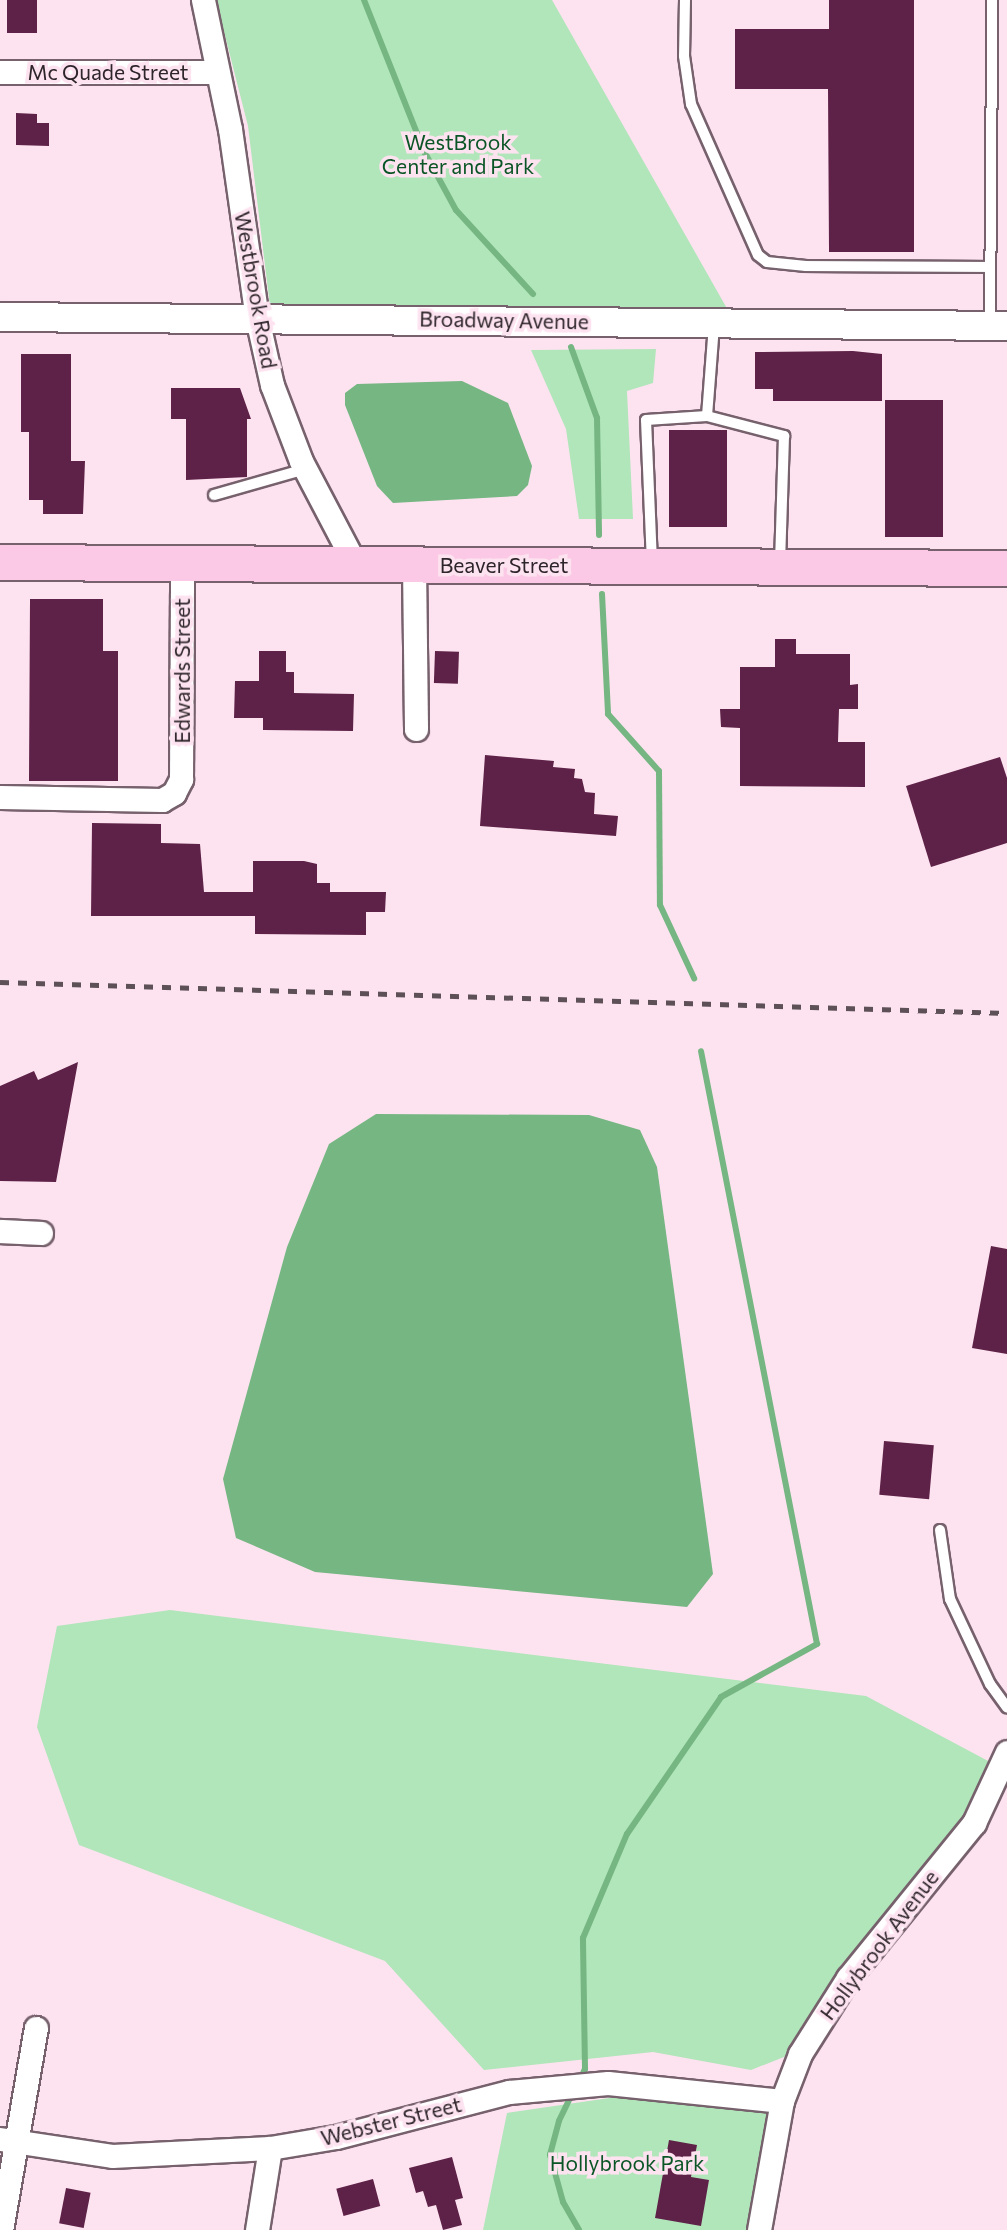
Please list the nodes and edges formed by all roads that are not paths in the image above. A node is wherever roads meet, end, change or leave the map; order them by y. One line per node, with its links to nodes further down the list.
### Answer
1 (203, 0): 5 (street, Westbrook Road)
2 (685, 0): 6 (lane)
3 (992, 0): 6 (lane)
4 (0, 72): 5 (street, Mc Quade Street)
5 (217, 72): 8 (street, Westbrook Road)
6 (990, 267): 10 (lane)
7 (0, 317): 8 (street, Broadway Avenue)
8 (257, 318): 9 (street, Broadway Avenue); 12 (street, Westbrook Road)
9 (714, 323): 10 (street, Broadway Avenue); 11 (lane)
10 (998, 326)
11 (707, 416): 18 (lane); 19 (lane)
12 (305, 469): 13 (lane); 17 (street, Westbrook Road)
13 (214, 495)
14 (0, 562): 15 (main road, Beaver Street)
15 (181, 563): 17 (main road, Beaver Street); 22 (street, Edwards Street)
16 (414, 564): 17 (main road, Beaver Street); 18 (main road, Beaver Street); 21 (street)
17 (355, 565)
18 (652, 566): 19 (main road, Beaver Street)
19 (780, 567): 20 (main road, Beaver Street)
20 (1007, 568)
21 (416, 729)
22 (0, 797)
23 (0, 1231): 24 (street)
24 (41, 1233)
25 (940, 1530): 26 (lane)
26 (1007, 1707)
27 (1007, 1752): 29 (street, Hollybrook Avenue)
28 (36, 2028): 30 (street)
29 (782, 2101): 31 (street, Webster Street); 34 (street, Hollybrook Avenue)
30 (8, 2140): 31 (street, Webster Street); 32 (street)
31 (270, 2148): 33 (street)
32 (1, 2230)
33 (257, 2230)
34 (759, 2230)

